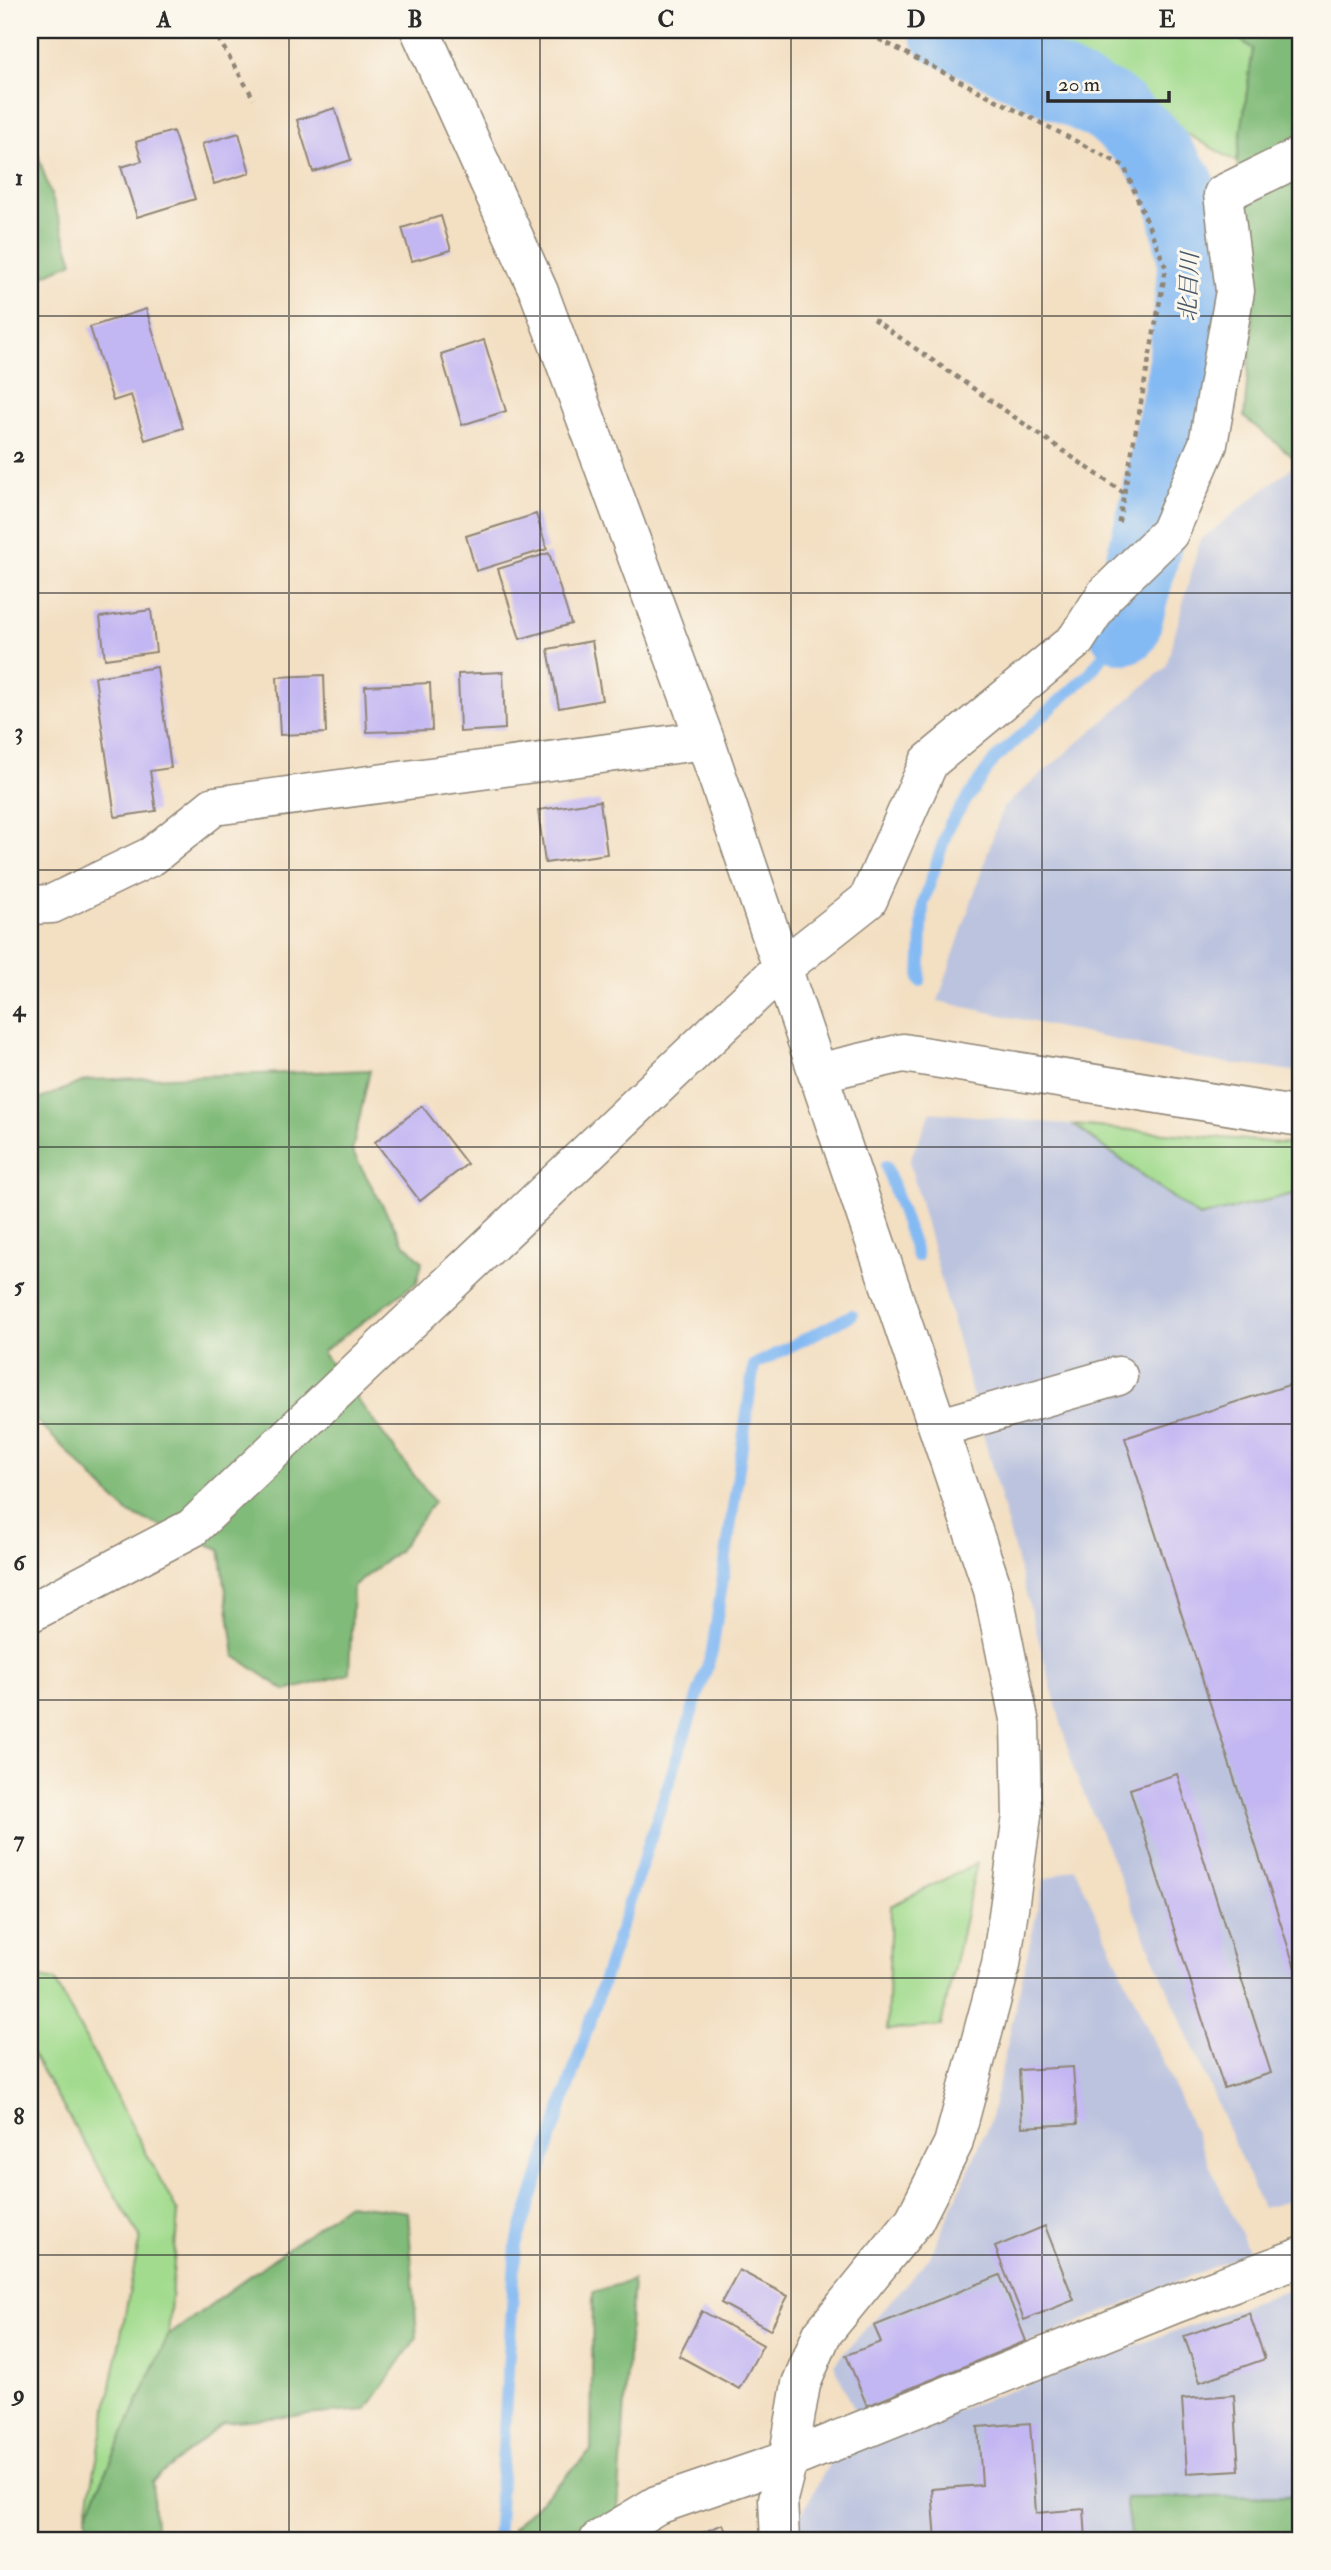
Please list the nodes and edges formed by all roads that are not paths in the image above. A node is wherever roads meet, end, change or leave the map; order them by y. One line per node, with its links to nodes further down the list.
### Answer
1 (420, 30): 3 (street)
2 (1301, 156): 5 (street)
3 (705, 740): 4 (street); 5 (street)
4 (30, 905)
5 (782, 968): 6 (street); 10 (street)
6 (817, 1073): 7 (street); 9 (street)
7 (1301, 1116)
8 (1118, 1376): 9 (street)
9 (938, 1428): 12 (street)
10 (30, 1612)
11 (1301, 2257): 12 (street)
12 (789, 2460): 13 (street); 14 (street)
13 (599, 2540)
14 (780, 2540)

